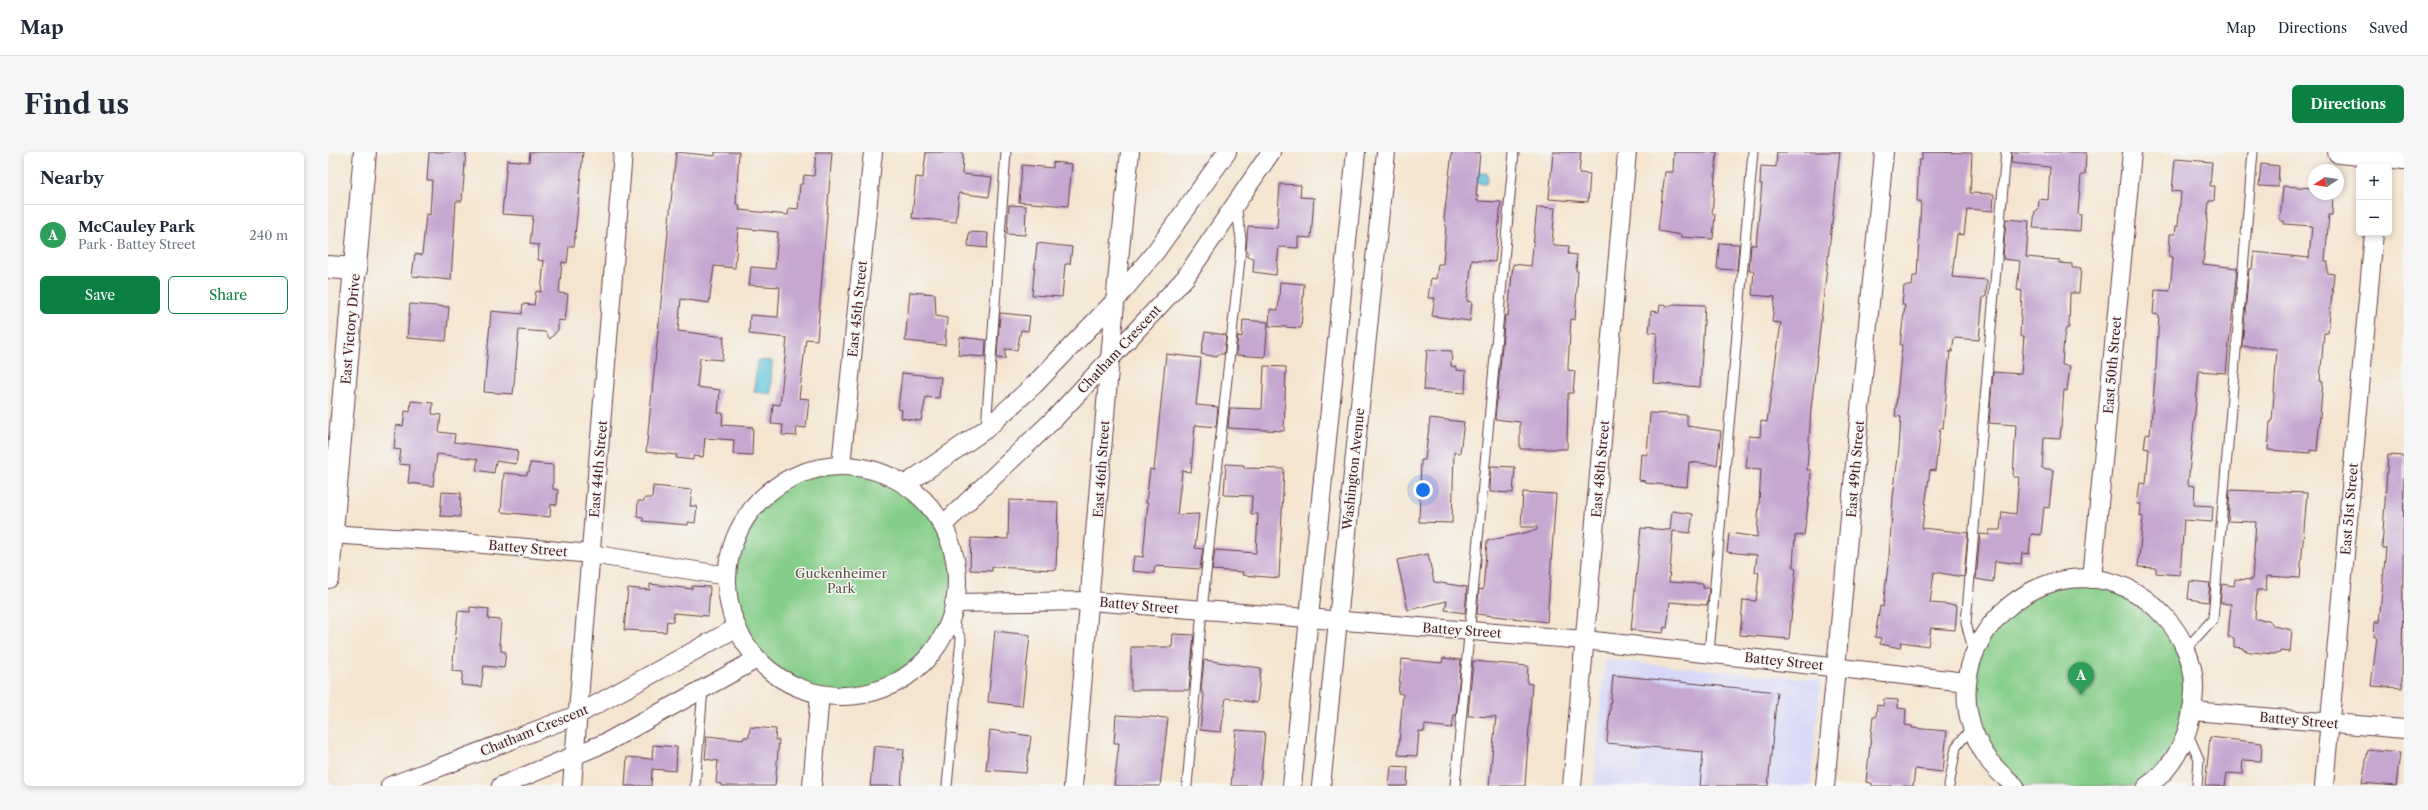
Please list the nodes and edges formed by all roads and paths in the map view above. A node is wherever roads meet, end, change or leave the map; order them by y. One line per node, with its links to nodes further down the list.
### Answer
1 (365, 152): 23 (main road, East Victory Drive)
2 (624, 152): 31 (street, East 44th Street)
3 (873, 152): 27 (street, East 45th Street)
4 (1006, 152): 26 (lane)
5 (1130, 152): 24 (street, East 46th Street)
6 (1227, 152): 24 (street)
7 (1271, 152): 20 (street, Chatham Crescent)
8 (1356, 152): 38 (street)
9 (1386, 152): 39 (street, Washington Avenue)
10 (1514, 152): 41 (lane)
11 (1627, 152): 42 (street, East 48th Street)
12 (1753, 152): 44 (lane)
13 (1884, 152): 47 (street, East 49th Street)
14 (2006, 152): 45 (lane)
15 (2132, 152): 34 (street, East 50th Street)
16 (2253, 152): 43 (lane)
17 (2339, 152): 18 (main road)
18 (2380, 158): 19 (main road)
19 (2404, 158)
20 (1236, 204): 25 (street, Chatham Crescent); 36 (lane)
21 (2374, 236): 53 (street, East 51st Street)
22 (328, 267): 23 (main road)
23 (356, 269): 30 (main road, East Victory Drive)
24 (1114, 302): 25 (street, East 46th Street); 26 (street)
25 (1109, 362): 29 (street, Chatham Crescent); 35 (street, East 46th Street)
26 (986, 428): 28 (street)
27 (841, 465): 28 (street); 32 (street)
28 (906, 484): 29 (street)
29 (943, 524): 37 (street)
30 (330, 534): 31 (street, Battey Street); 33 (main road, East Victory Drive)
31 (591, 554): 32 (street, Battey Street); 52 (street, East 44th Street)
32 (727, 576): 40 (street)
33 (328, 577)
34 (2092, 579): 43 (street); 45 (street)
35 (1090, 601): 36 (street, Battey Street); 37 (street, Battey Street); 64 (street, East 46th Street)
36 (1202, 610): 38 (street, Battey Street); 65 (lane)
37 (952, 611): 50 (street); 63 (lane)
38 (1308, 619): 39 (street, Battey Street); 66 (street)
39 (1336, 621): 41 (street, Battey Street); 67 (street, Washington Avenue)
40 (736, 628): 46 (street); 52 (street, Chatham Crescent)
41 (1468, 631): 42 (street, Battey Street); 68 (lane)
42 (1585, 640): 44 (street, Battey Street); 69 (street, East 48th Street)
43 (2186, 649): 51 (street)
44 (1709, 653): 47 (street, Battey Street)
45 (1974, 654): 48 (street)
46 (757, 659): 49 (street); 50 (street)
47 (1836, 667): 48 (street, Battey Street); 70 (street, East 49th Street)
48 (1967, 682): 54 (street)
49 (703, 689): 57 (street); 61 (lane)
50 (820, 694): 62 (street)
51 (2193, 711): 53 (street, Battey Street); 56 (street)
52 (577, 715): 57 (street, East 44th Street); 58 (street, Chatham Crescent)
53 (2329, 723): 55 (street, Battey Street); 75 (street, East 51st Street)
54 (1973, 726): 71 (lane); 72 (street)
55 (2404, 729)
56 (2187, 731): 73 (street); 74 (lane)
57 (574, 756): 59 (street); 60 (street, East 44th Street)
58 (390, 786)
59 (501, 786)
60 (572, 786)
61 (694, 786)
62 (812, 786)
63 (947, 786)
64 (1073, 786)
65 (1187, 786)
66 (1292, 786)
67 (1321, 786)
68 (1455, 786)
69 (1572, 786)
70 (1825, 786)
71 (1949, 786)
72 (2015, 786)
73 (2147, 786)
74 (2197, 786)
75 (2324, 786)

